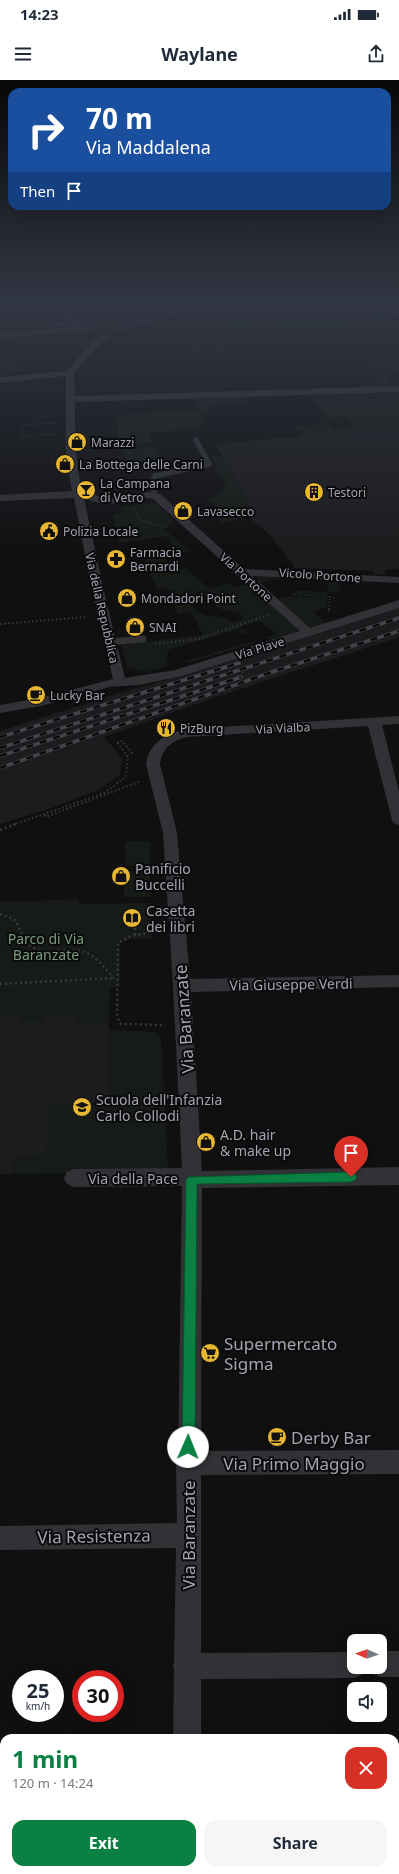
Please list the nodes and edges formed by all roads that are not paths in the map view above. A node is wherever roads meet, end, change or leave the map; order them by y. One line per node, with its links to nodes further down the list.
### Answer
1 (71, 385): 3 (street, Via della Repubblica)
2 (399, 388): 3 (street)
3 (72, 399): 5 (street, Via della Repubblica)
4 (196, 440): 6 (lane)
5 (79, 494): 6 (street); 7 (street); 13 (street, Via della Repubblica)
6 (156, 496): 8 (street, Via Portone)
7 (0, 498)
8 (240, 572): 9 (street, Vicolo Portone); 11 (street, Via Portone)
9 (399, 580)
10 (399, 604): 11 (street, Via Piave)
11 (309, 633): 14 (street, Via Piave)
12 (143, 639): 13 (lane)
13 (109, 642): 14 (street, Via della Repubblica)
14 (120, 682): 15 (street, Via Piave)
15 (2, 710)
16 (399, 720): 17 (street, Via Vialba)
17 (374, 722): 18 (street, Via Vialba); 19 (street)
18 (168, 739): 21 (street, Via Baranzate)
19 (399, 820)
20 (399, 981): 21 (street, Via Giuseppe Verdi)
21 (182, 986): 24 (street, Via Baranzate)
22 (399, 1176): 24 (street, Via della Pace)
23 (74, 1178): 24 (street, Via della Pace)
24 (192, 1179): 26 (street, Via Baranzate)
25 (399, 1462): 26 (street, Via Primo Maggio)
26 (188, 1463): 27 (street, Via Baranzate)
27 (188, 1535): 28 (street, Via Resistenza); 32 (street, Via Baranzate)
28 (0, 1538)
29 (387, 1664): 30 (street)
30 (399, 1664)
31 (347, 1665): 32 (street)
32 (186, 1666): 33 (street, Via Baranzate)
33 (187, 1734)

